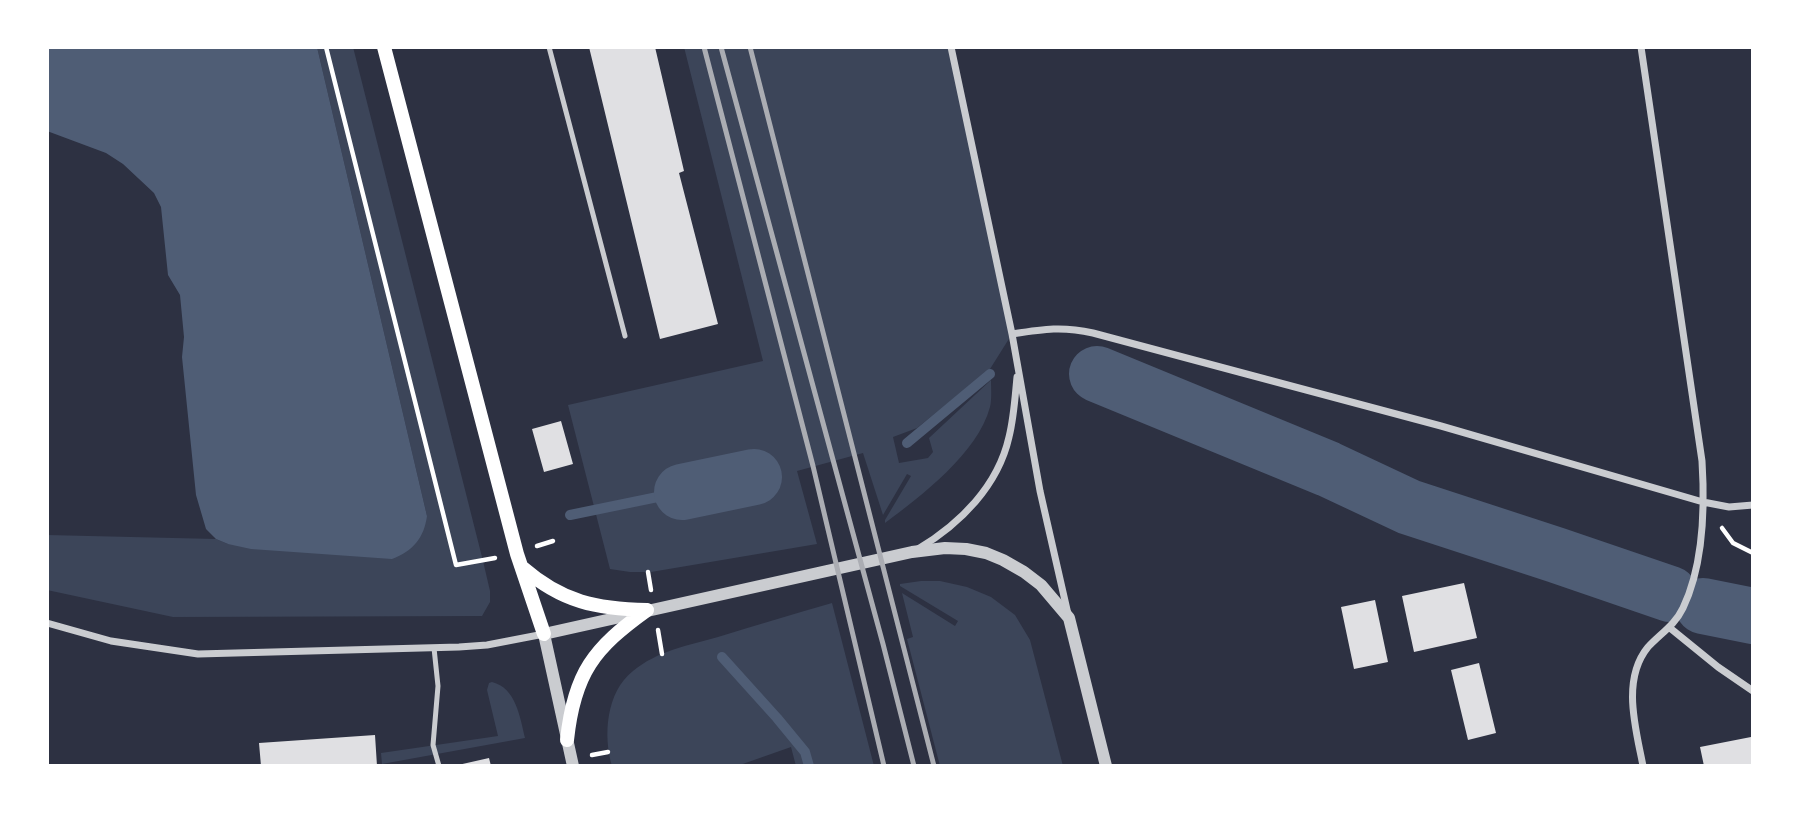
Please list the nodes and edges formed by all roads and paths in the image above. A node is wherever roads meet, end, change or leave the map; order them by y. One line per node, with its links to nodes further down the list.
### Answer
1 (326, 47): 13 (path)
2 (384, 47): 14 (main road)
3 (549, 47): 7 (lane)
4 (951, 47): 6 (street)
5 (1641, 47): 9 (street)
6 (1012, 334): 8 (street); 9 (street)
7 (625, 336)
8 (1018, 366): 11 (street); 16 (street)
9 (1703, 502): 10 (street); 12 (path); 18 (street)
10 (1753, 505)
11 (912, 552): 15 (street); 16 (street)
12 (1753, 553)
13 (456, 565)
14 (522, 568): 15 (main road); 19 (main road)
15 (648, 610): 19 (street); 22 (main road)
16 (1069, 618): 25 (street)
17 (47, 623): 20 (street)
18 (1670, 628): 21 (street); 26 (street)
19 (544, 634): 20 (street); 22 (street)
20 (434, 648): 23 (lane)
21 (1753, 691)
22 (567, 740): 24 (street)
23 (439, 766)
24 (573, 766)
25 (1106, 766)
26 (1643, 766)

